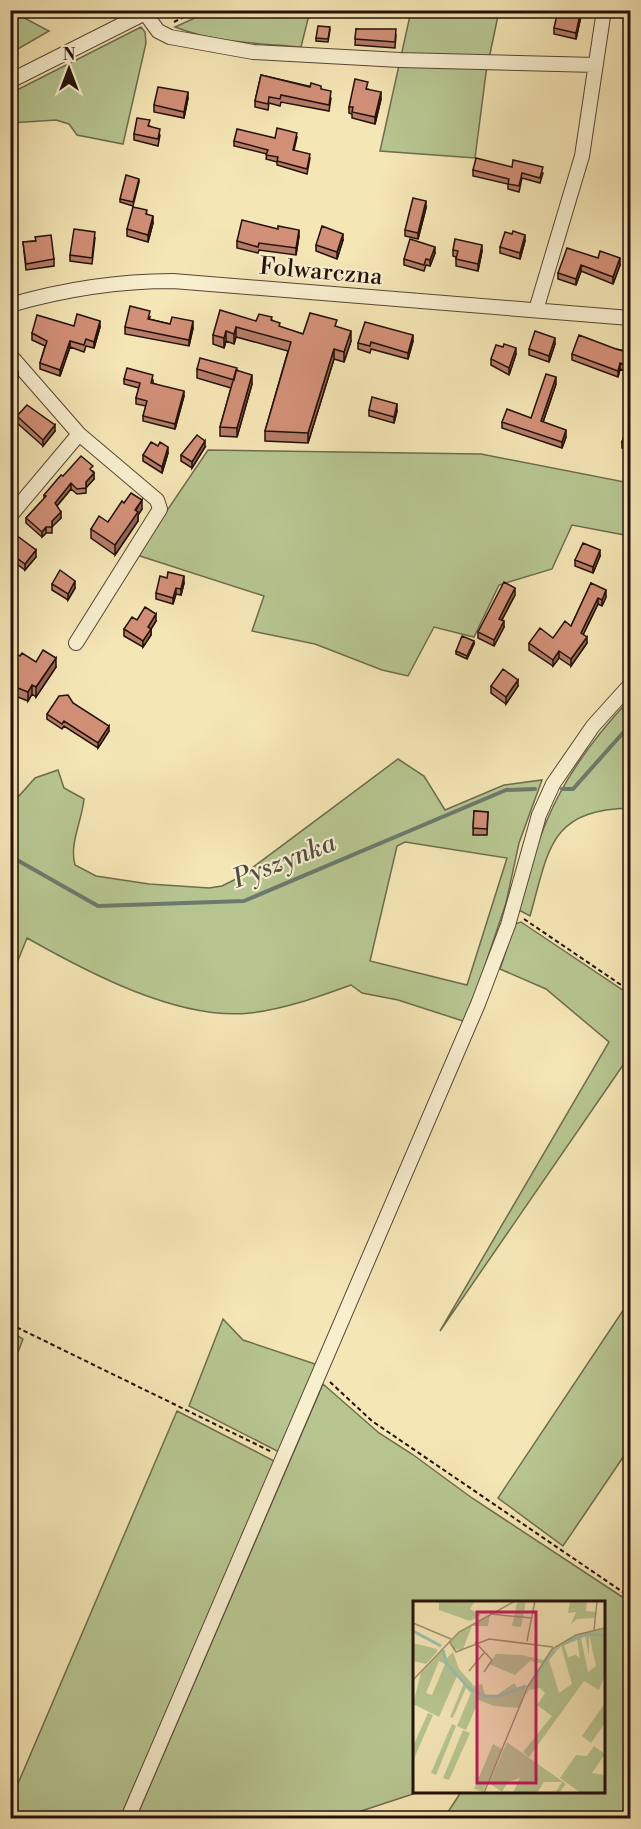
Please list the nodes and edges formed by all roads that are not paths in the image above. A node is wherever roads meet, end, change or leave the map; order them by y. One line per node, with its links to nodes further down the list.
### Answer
1 (604, 10): 3 (street)
2 (148, 12): 3 (street); 4 (street)
3 (596, 65): 6 (street)
4 (10, 81)
5 (10, 305): 6 (street, Folwarczna)
6 (536, 310): 7 (street, Folwarczna)
7 (630, 318)
8 (10, 355): 9 (street)
9 (80, 434): 10 (street); 11 (street)
10 (10, 516)
11 (76, 643)
12 (630, 685): 13 (street)
13 (128, 1818)

